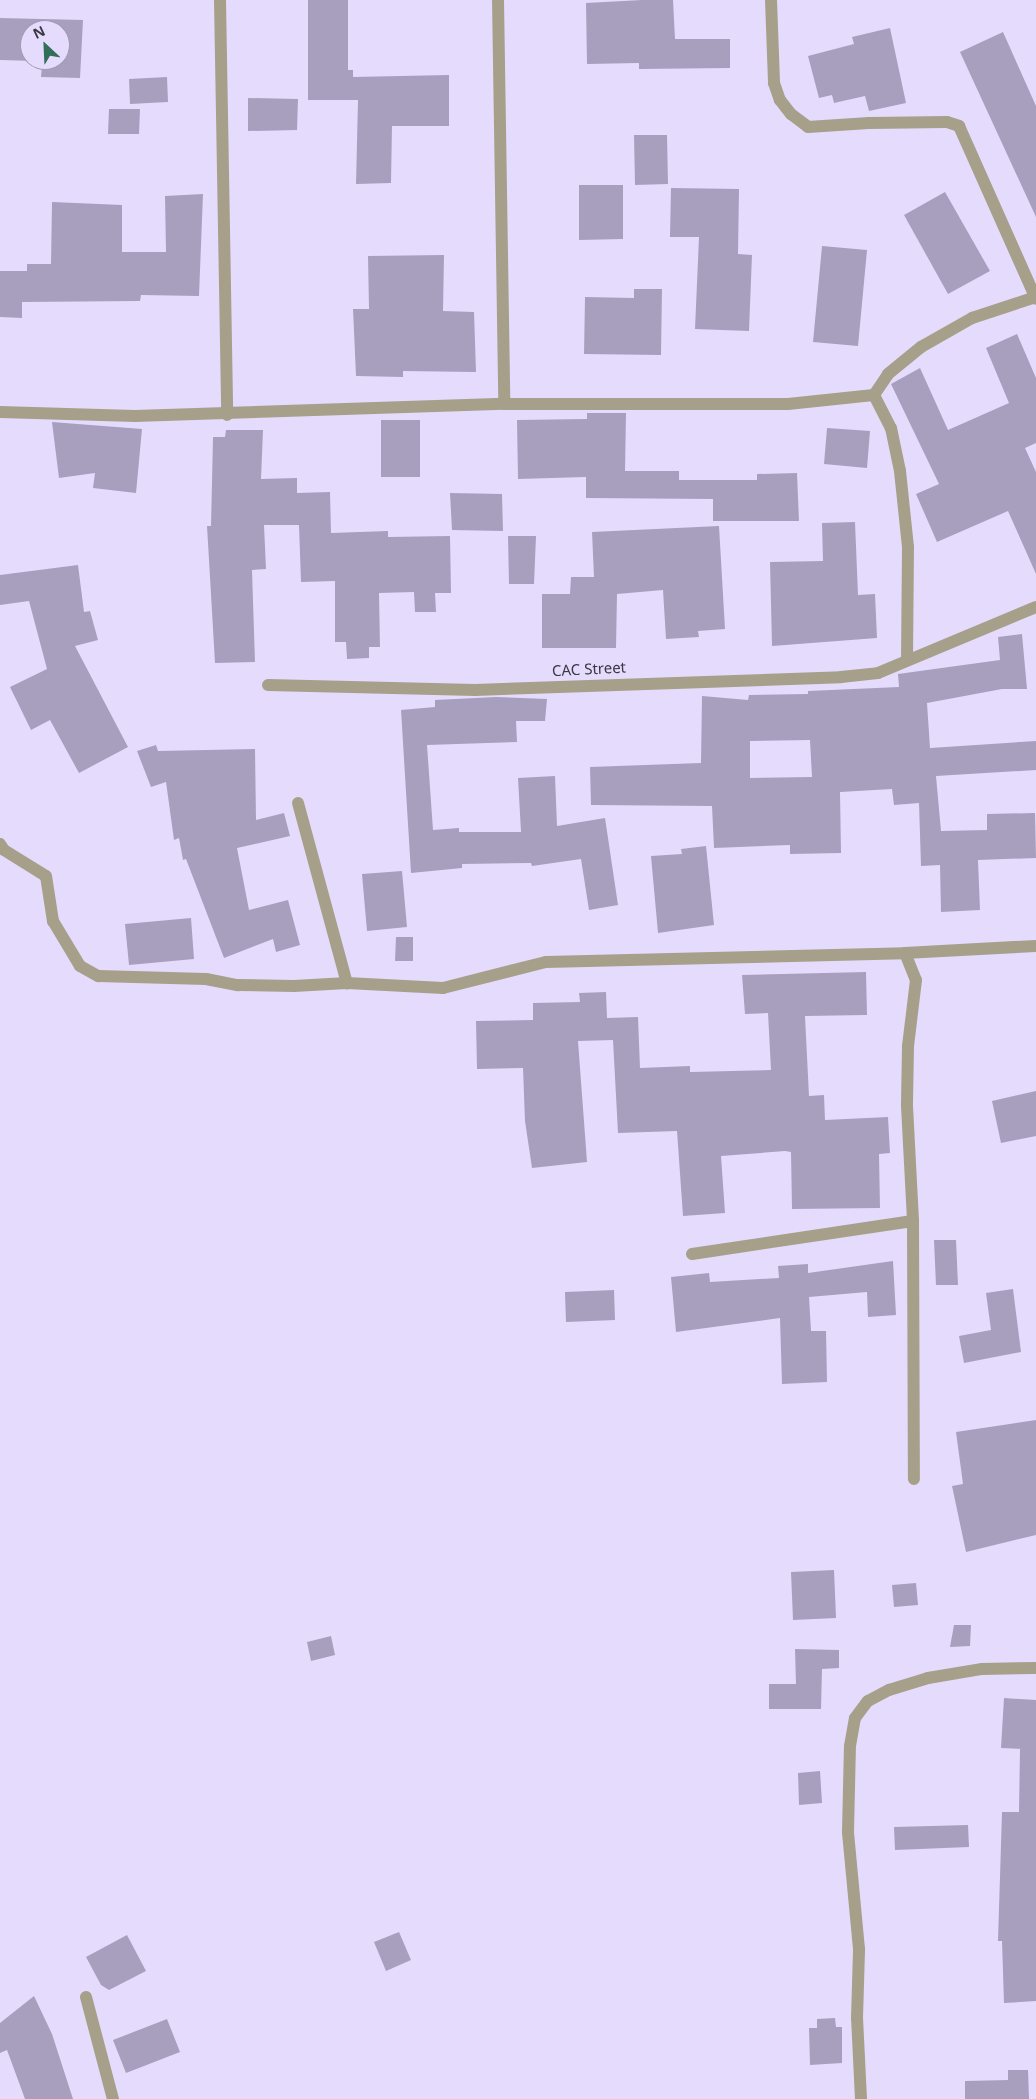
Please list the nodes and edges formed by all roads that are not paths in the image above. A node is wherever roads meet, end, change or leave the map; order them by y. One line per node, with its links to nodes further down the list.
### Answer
1 (220, 0): 8 (street)
2 (498, 0): 6 (street)
3 (770, 0): 4 (street)
4 (1036, 297): 5 (street)
5 (874, 395): 6 (street); 10 (street)
6 (504, 404): 8 (street)
7 (0, 412): 8 (street)
8 (227, 415)
9 (1036, 607): 10 (street, CAC Street)
10 (907, 659): 11 (street, CAC Street)
11 (268, 684)
12 (298, 803): 16 (street)
13 (0, 844): 16 (street)
14 (1036, 946): 15 (street)
15 (905, 953): 16 (street); 17 (street)
16 (347, 983)
17 (912, 1221): 18 (street); 19 (street)
18 (692, 1254)
19 (914, 1480)
20 (1036, 1668): 23 (street)
21 (86, 1997): 22 (street)
22 (113, 2099)
23 (862, 2099)

